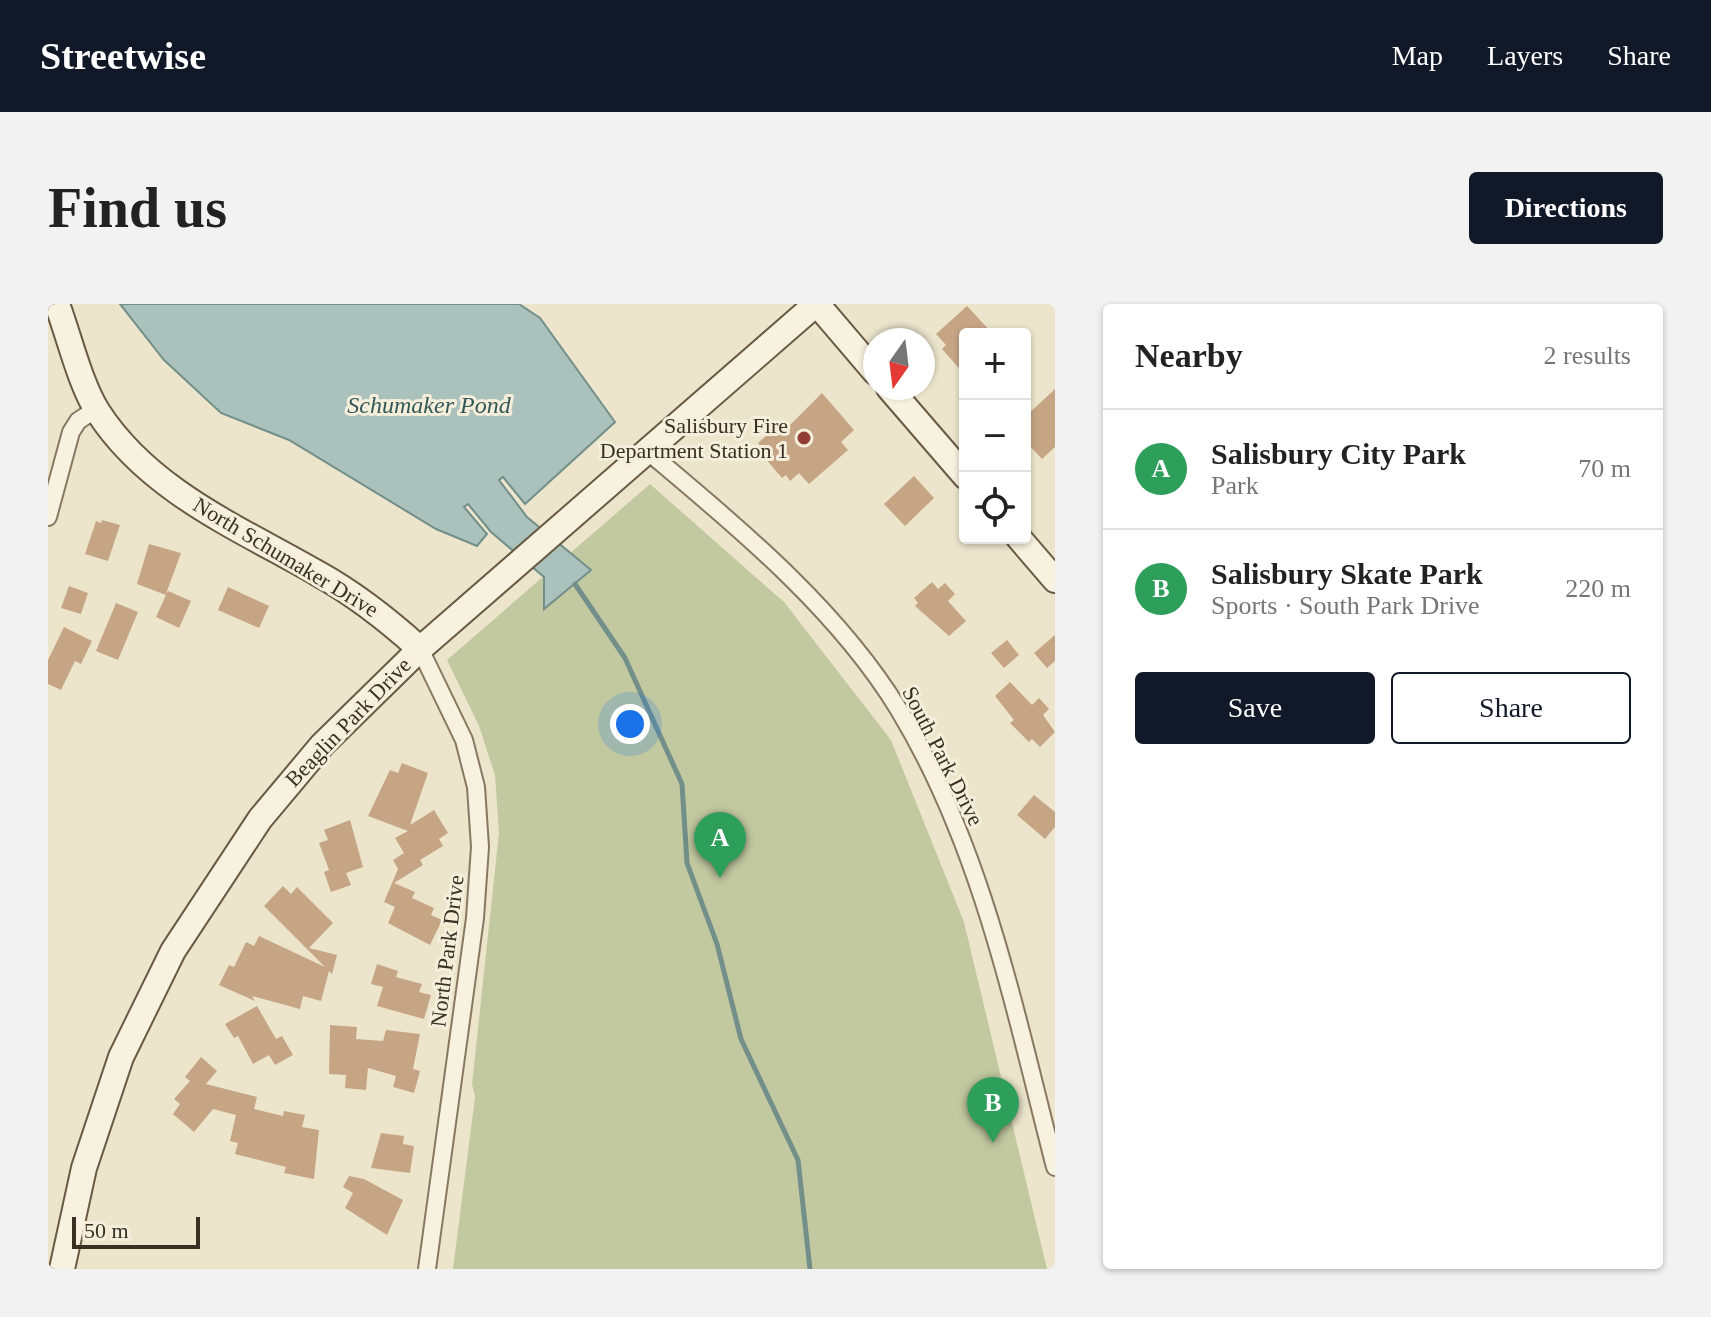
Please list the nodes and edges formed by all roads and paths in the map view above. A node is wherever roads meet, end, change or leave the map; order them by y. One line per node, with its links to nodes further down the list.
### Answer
1 (57, 304): 5 (main road, North Schumaker Drive)
2 (816, 304): 3 (main road); 6 (main road, Beaglin Park Drive)
3 (863, 358)
4 (899, 400): 7 (main road)
5 (96, 409): 8 (street); 11 (main road, North Schumaker Drive)
6 (646, 450): 11 (main road, Beaglin Park Drive); 12 (street, South Park Drive)
7 (962, 472)
8 (48, 517)
9 (1024, 544): 10 (main road)
10 (1055, 580)
11 (420, 649): 13 (main road, Beaglin Park Drive); 14 (street, North Park Drive)
12 (1055, 1167)
13 (62, 1269)
14 (427, 1269)

